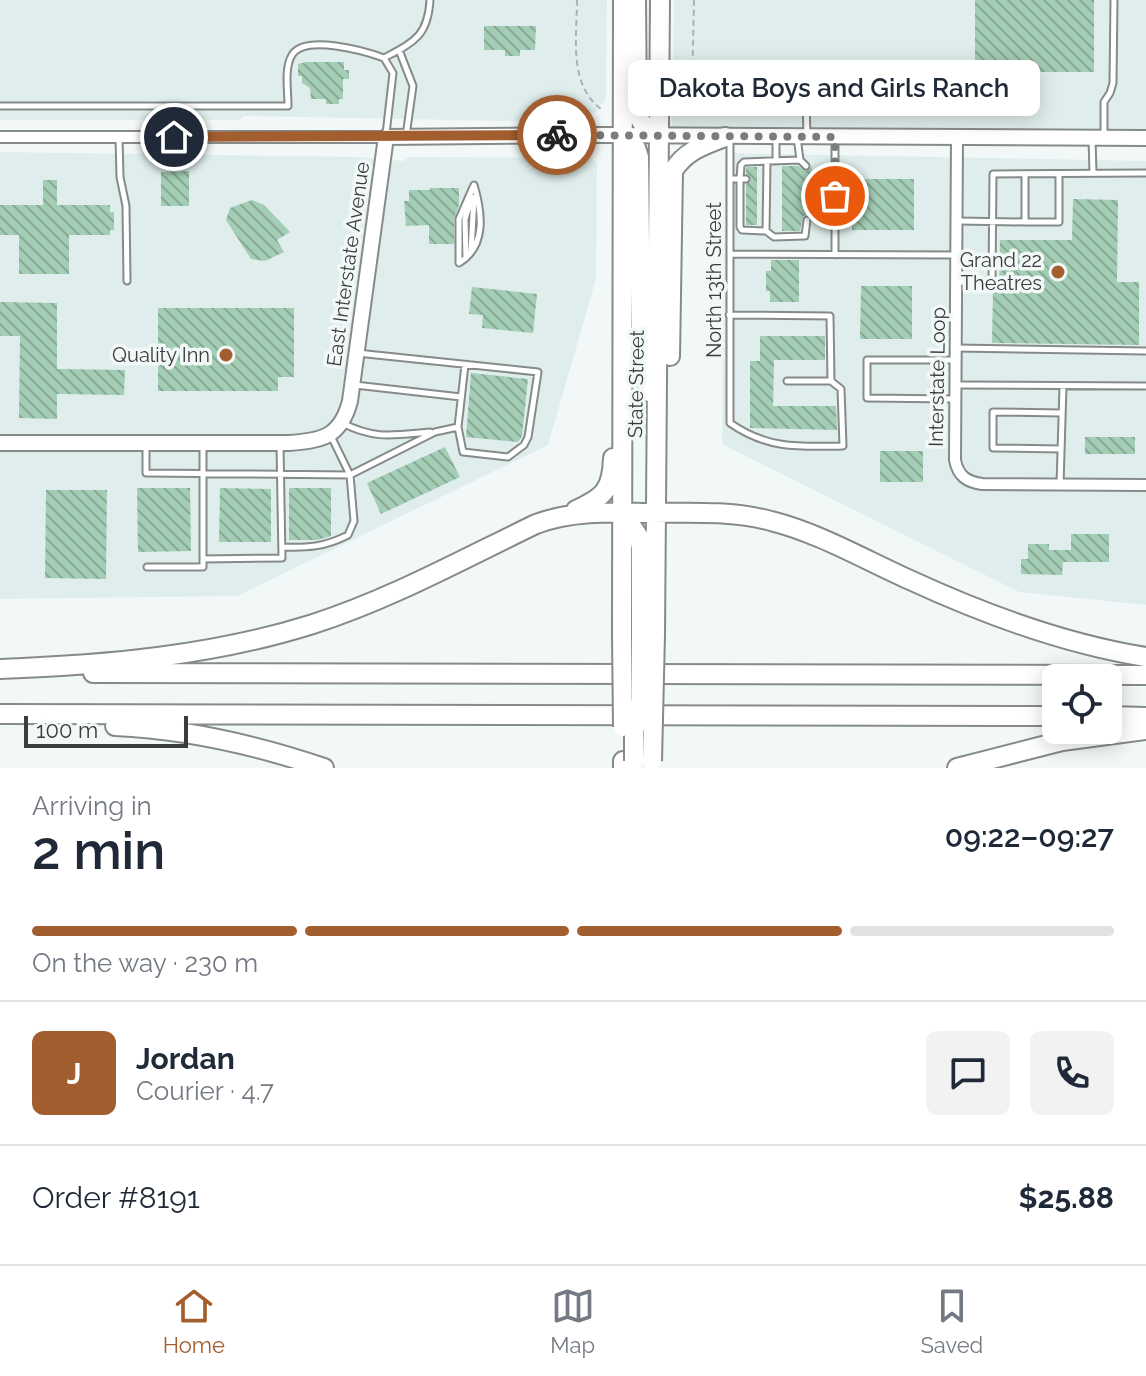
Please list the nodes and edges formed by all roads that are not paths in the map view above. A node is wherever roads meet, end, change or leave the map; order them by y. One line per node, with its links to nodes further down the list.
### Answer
1 (430, 0): 8 (lane)
2 (623, 0): 12 (highway, State Street)
3 (636, 0): 13 (highway)
4 (653, 0): 7 (highway)
5 (660, 0): 7 (highway, State Street)
6 (1114, 0): 23 (lane)
7 (660, 30): 13 (highway, State Street)
8 (399, 50): 9 (lane); 17 (lane)
9 (384, 58): 11 (lane); 16 (lane)
10 (806, 101): 20 (lane)
11 (0, 106)
12 (624, 135): 13 (street, East Interstate Avenue); 17 (street, East Interstate Avenue); 38 (highway, State Street); 72 (highway)
13 (660, 136): 18 (street, East Interstate Avenue); 72 (highway, State Street)
14 (0, 137): 15 (street)
15 (119, 137): 16 (street); 54 (lane)
16 (386, 137): 17 (street, East Interstate Avenue); 58 (street, East Interstate Avenue)
17 (405, 137)
18 (728, 137): 19 (street, East Interstate Avenue); 33 (lane, North 13th Street); 72 (highway)
19 (776, 137): 20 (street, East Interstate Avenue); 26 (lane)
20 (802, 137): 21 (street, East Interstate Avenue); 25 (lane)
21 (835, 137): 22 (street, East Interstate Avenue); 51 (lane)
22 (957, 138): 23 (street, East Interstate Avenue); 46 (street, Interstate Loop)
23 (1098, 138): 24 (street, East Interstate Avenue); 29 (lane)
24 (1146, 138)
25 (800, 160): 26 (lane); 28 (lane)
26 (776, 161): 27 (lane)
27 (767, 162): 34 (lane); 36 (lane)
28 (806, 166)
29 (1093, 173): 30 (lane); 32 (lane)
30 (1146, 173)
31 (1025, 174): 32 (lane); 47 (lane); 48 (lane)
32 (1059, 174): 48 (lane)
33 (730, 179): 34 (lane); 50 (lane, North 13th Street)
34 (743, 179): 49 (lane)
35 (757, 179): 36 (lane)
36 (767, 180): 40 (lane)
37 (474, 185): 53 (lane); 53 (lane); 53 (lane)
38 (624, 189): 85 (highway, State Street); 87 (highway)
39 (757, 191): 40 (lane)
40 (767, 191): 42 (lane)
41 (757, 202): 42 (lane)
42 (766, 202): 44 (lane)
43 (757, 216): 44 (lane)
44 (766, 216): 49 (lane)
45 (807, 220): 49 (lane)
46 (957, 221): 47 (lane); 52 (street, Interstate Loop)
47 (992, 221): 48 (lane); 55 (lane)
48 (1025, 222)
49 (766, 231)
50 (730, 254): 51 (lane); 56 (lane, North 13th Street)
51 (835, 255): 52 (lane)
52 (957, 256): 55 (street, Interstate Loop)
53 (466, 259)
54 (127, 281)
55 (956, 282): 59 (street, Interstate Loop)
56 (729, 315): 62 (lane); 62 (lane, North 13th Street)
57 (1146, 351): 59 (lane)
58 (356, 353): 60 (lane); 63 (street, East Interstate Avenue)
59 (956, 354): 64 (street, Interstate Loop); 68 (lane)
60 (465, 365): 67 (lane); 71 (lane)
61 (787, 381): 62 (lane)
62 (831, 381)
63 (352, 385): 67 (lane); 70 (street, East Interstate Avenue)
64 (956, 385): 65 (lane); 68 (street, Interstate Loop)
65 (1063, 386): 66 (lane); 69 (lane)
66 (1146, 386)
67 (461, 397): 71 (lane)
68 (955, 399): 83 (street, Interstate Loop)
69 (1062, 413): 79 (lane); 79 (lane)
70 (342, 423): 73 (lane); 74 (street)
71 (458, 427): 73 (lane)
72 (657, 429): 86 (highway, State Street)
73 (435, 432): 82 (lane)
74 (330, 434): 77 (street); 82 (lane)
75 (0, 443): 78 (street)
76 (203, 443): 77 (street); 78 (street); 80 (lane)
77 (280, 443): 81 (lane)
78 (146, 444): 80 (lane)
79 (1061, 449): 83 (lane)
80 (203, 472): 81 (lane); 89 (lane)
81 (281, 473): 82 (lane); 88 (lane)
82 (350, 475): 88 (lane)
83 (1060, 485): 84 (street, Interstate Loop)
84 (1146, 485)
85 (623, 513): 86 (highway); 87 (highway); 91 (highway, State Street); 91 (highway)
86 (657, 513): 91 (highway, State Street); 92 (highway)
87 (563, 516): 93 (highway)
88 (282, 547): 89 (lane)
89 (203, 559): 90 (lane)
90 (147, 567)
91 (638, 634): 101 (highway, State Street, bridge); 101 (highway, State Street, bridge)
92 (1146, 657)
93 (0, 671): 94 (highway)
94 (1146, 675)
95 (0, 714): 96 (highway)
96 (1042, 716)
97 (1122, 716): 98 (highway)
98 (1146, 717)
99 (0, 722): 102 (highway)
100 (1146, 730): 103 (highway)
101 (638, 764)
102 (324, 768)
103 (957, 768)

